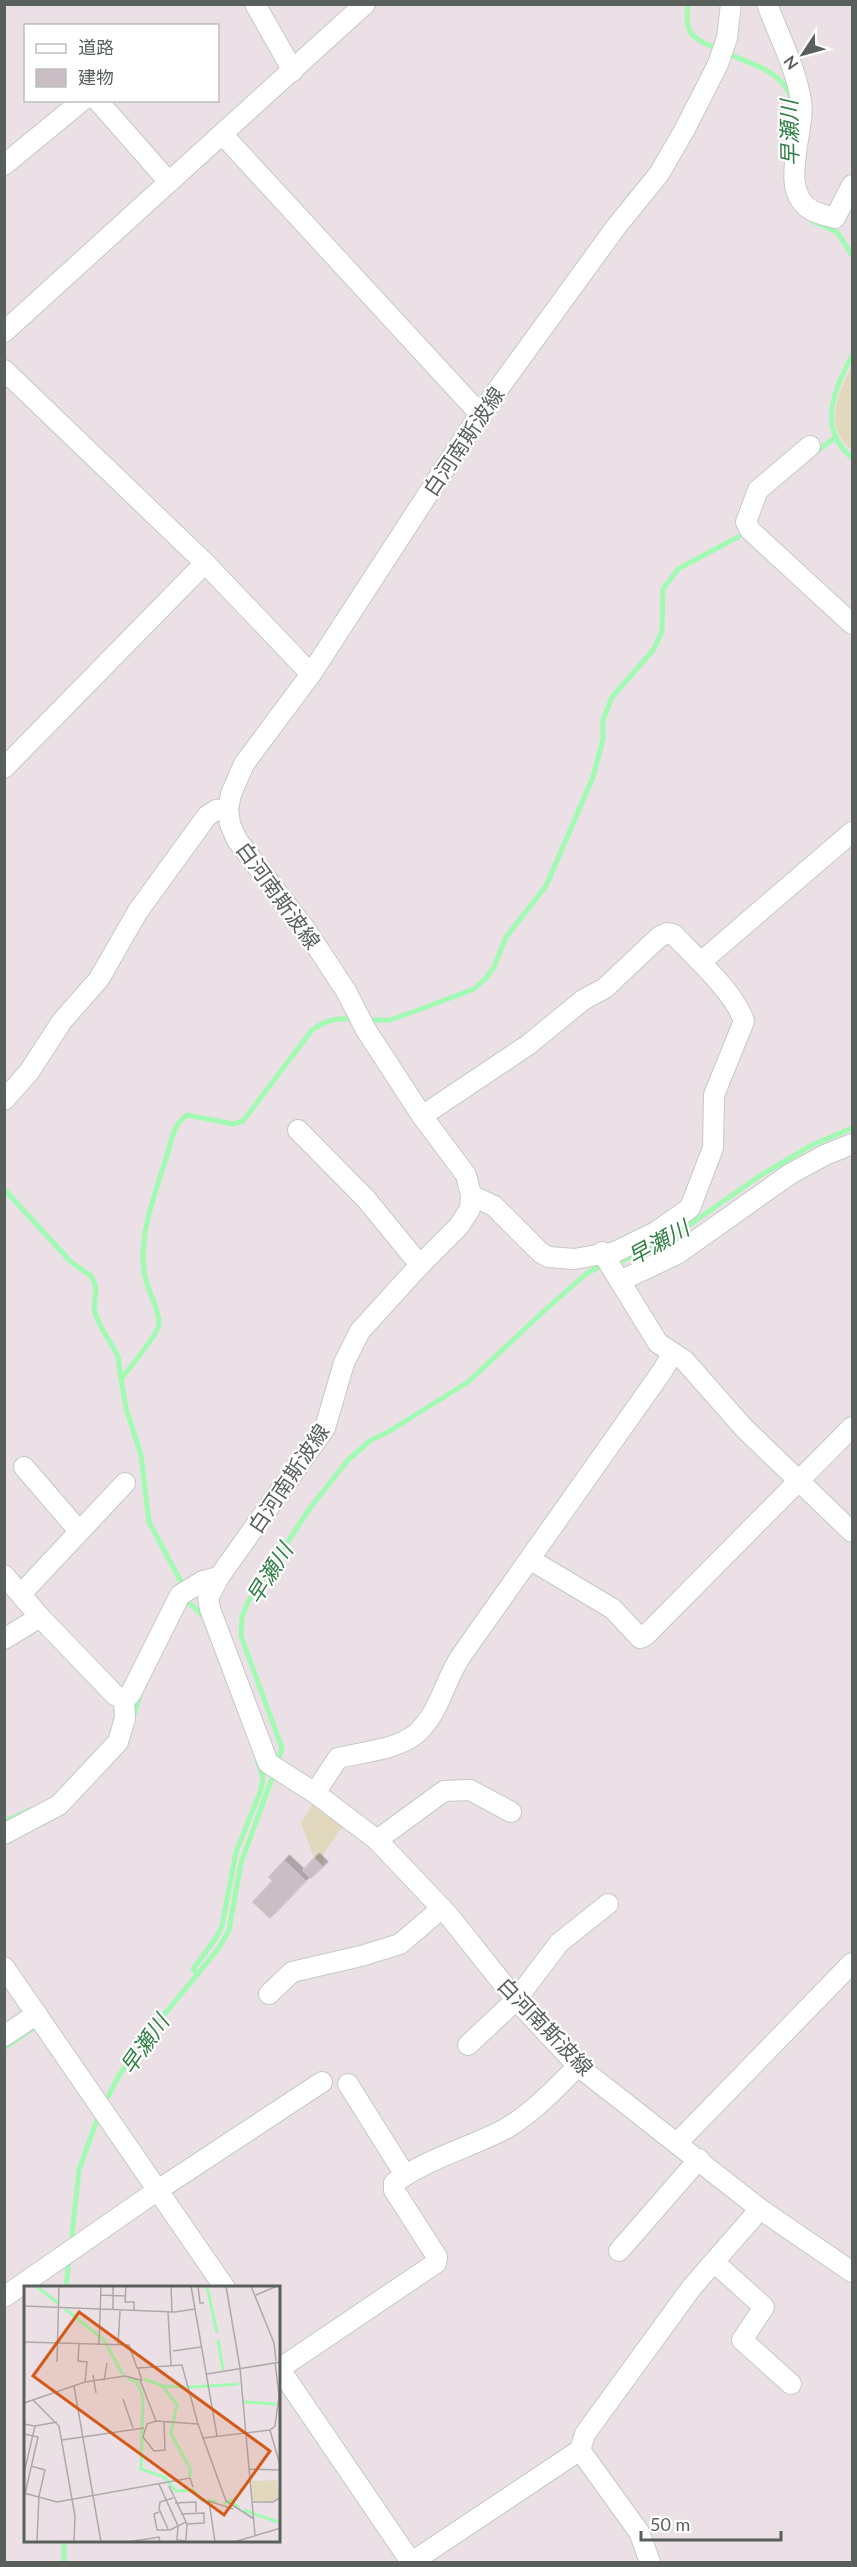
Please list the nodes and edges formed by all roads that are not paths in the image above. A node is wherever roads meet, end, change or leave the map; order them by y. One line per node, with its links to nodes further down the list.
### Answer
1 (255, 4): 5 (street)
2 (365, 4): 5 (street)
3 (731, 4): 14 (street, 白河南斯波線)
4 (768, 4): 11 (street)
5 (292, 71): 8 (street)
6 (81, 102): 9 (street)
7 (99, 102): 10 (street)
8 (223, 135): 10 (street); 14 (street)
9 (4, 165)
10 (169, 182): 12 (street)
11 (852, 185)
12 (4, 332)
13 (4, 370): 16 (street)
14 (480, 414): 18 (street, 白河南斯波線)
15 (810, 446): 17 (street)
16 (205, 563): 18 (street); 19 (street)
17 (852, 624)
18 (311, 674): 20 (street, 白河南斯波線)
19 (4, 768)
20 (228, 809): 23 (street); 24 (street, 白河南斯波線)
21 (852, 832): 22 (street)
22 (701, 962): 24 (street); 29 (street)
23 (4, 1100)
24 (422, 1116): 27 (street, 白河南斯波線)
25 (298, 1130): 28 (street)
26 (852, 1144): 29 (street)
27 (471, 1195): 28 (street, 白河南斯波線); 29 (street)
28 (420, 1264): 39 (street, 白河南斯波線)
29 (610, 1266): 30 (street)
30 (672, 1354): 33 (street); 37 (street)
31 (852, 1427): 33 (street)
32 (24, 1467): 35 (street)
33 (800, 1482): 36 (street); 37 (street)
34 (125, 1483): 35 (street)
35 (79, 1531): 40 (street)
36 (852, 1532)
37 (531, 1560): 44 (street)
38 (4, 1575): 40 (street)
39 (219, 1577): 43 (street); 44 (street, 白河南斯波線)
40 (21, 1594): 41 (street)
41 (40, 1617): 42 (street); 43 (street)
42 (4, 1639)
43 (124, 1699): 46 (street)
44 (315, 1793): 47 (street, 白河南斯波線)
45 (511, 1812): 47 (street)
46 (4, 1834)
47 (377, 1840): 49 (street, 白河南斯波線)
48 (608, 1904): 53 (street)
49 (442, 1908): 52 (street); 53 (street, 白河南斯波線)
50 (852, 1963): 60 (street)
51 (4, 1967): 54 (street)
52 (269, 1994)
53 (516, 2000): 56 (street); 57 (street, 白河南斯波線)
54 (37, 2014): 55 (street); 63 (street)
55 (4, 2036)
56 (468, 2045)
57 (578, 2066): 60 (street, 白河南斯波線); 62 (street)
58 (322, 2082): 63 (street)
59 (348, 2084): 62 (street)
60 (678, 2142): 61 (street, 白河南斯波線)
61 (699, 2159): 64 (street, 白河南斯波線); 65 (street)
62 (405, 2175): 70 (street)
63 (159, 2190): 68 (street); 69 (street)
64 (760, 2209): 66 (street); 67 (street, 白河南斯波線)
65 (619, 2252)
66 (714, 2262): 72 (street); 73 (street)
67 (852, 2272)
68 (224, 2286)
69 (4, 2297)
70 (280, 2368)
71 (280, 2370): 74 (street)
72 (790, 2384)
73 (579, 2450): 74 (street); 75 (street)
74 (412, 2562)
75 (650, 2562)

